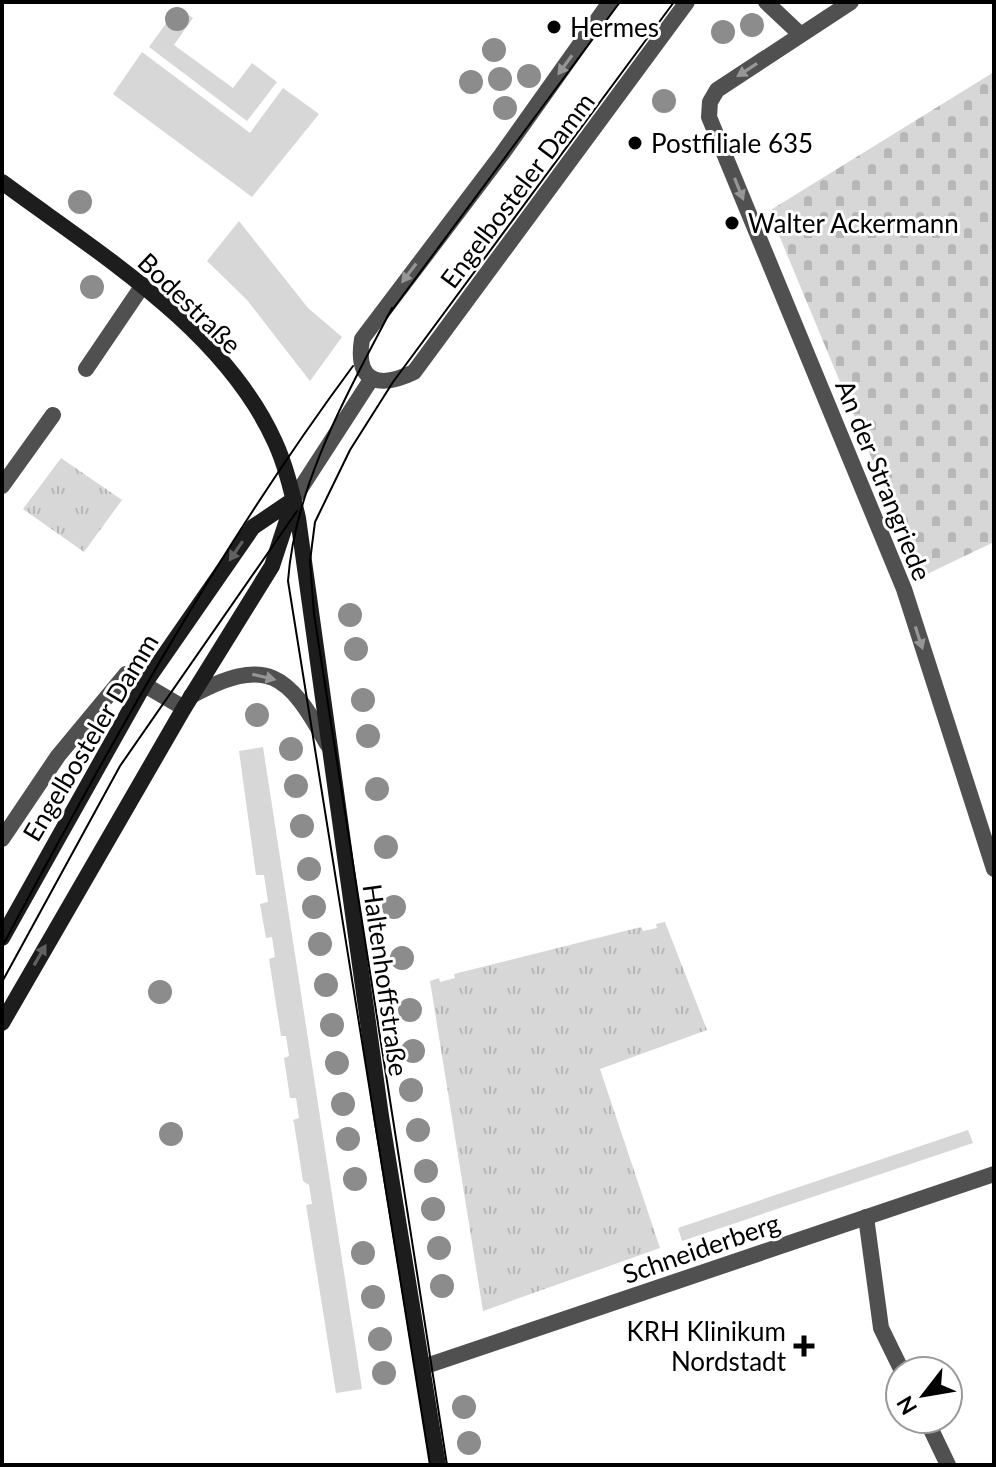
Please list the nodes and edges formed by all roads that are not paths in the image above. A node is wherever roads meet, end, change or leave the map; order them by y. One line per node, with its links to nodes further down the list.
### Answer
1 (610, 2): 9 (street, Engelbosteler Damm, one-way to 9)
2 (687, 2): 9 (street, Engelbosteler Damm)
3 (766, 2): 5 (street)
4 (851, 2): 5 (street)
5 (801, 35): 17 (street, An der Strangriede, one-way to 17)
6 (2, 182): 7 (main road, Bodestraße)
7 (143, 285): 8 (street); 12 (main road, Bodestraße)
8 (86, 369)
9 (372, 378): 12 (street, Engelbosteler Damm)
10 (53, 415): 11 (street)
11 (2, 486)
12 (293, 500): 13 (main road, Engelbosteler Damm, one-way to 13); 14 (main road, Engelbosteler Damm); 15 (main road, Haltenhoffstraße)
13 (145, 683): 14 (street); 16 (street); 18 (main road, Engelbosteler Damm)
14 (188, 702): 15 (street, one-way to 15); 19 (main road, Engelbosteler Damm, one-way to 14)
15 (327, 744): 23 (main road, Haltenhoffstraße)
16 (2, 839)
17 (994, 869)
18 (2, 938)
19 (2, 1023)
20 (994, 1174): 21 (street, Schneiderberg)
21 (866, 1217): 22 (street); 23 (street, Schneiderberg)
22 (894, 1355)
23 (423, 1367): 25 (main road, Haltenhoffstraße)
24 (934, 1435): 26 (street)
25 (438, 1465)
26 (948, 1465)

